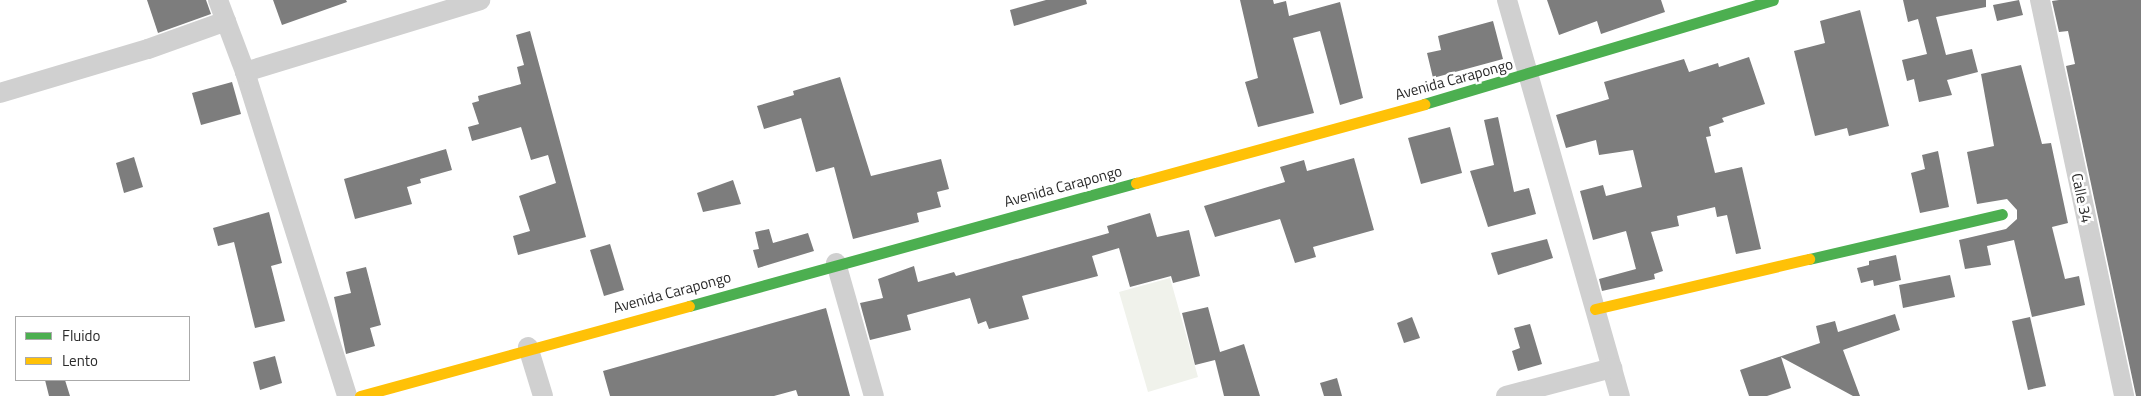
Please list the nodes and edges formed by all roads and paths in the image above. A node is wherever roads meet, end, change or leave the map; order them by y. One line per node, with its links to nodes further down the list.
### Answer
1 (218, 0): 6 (street)
2 (480, 0): 7 (street)
3 (1507, 0): 8 (street)
4 (1773, 0): 8 (street, Avenida Carapongo)
5 (2040, 0): 21 (street, Calle 34)
6 (226, 21): 7 (street); 9 (street)
7 (246, 72): 15 (street)
8 (1528, 75): 11 (street, Avenida Carapongo); 12 (street)
9 (0, 93)
10 (2002, 214): 12 (street)
11 (836, 263): 13 (street, Avenida Carapongo); 18 (street)
12 (1595, 309): 14 (street)
13 (528, 348): 16 (street, Avenida Carapongo); 17 (street)
14 (1612, 368): 19 (street); 20 (street)
15 (348, 396)
16 (360, 396)
17 (543, 396)
18 (874, 396)
19 (1506, 396)
20 (1620, 396)
21 (2124, 396)

